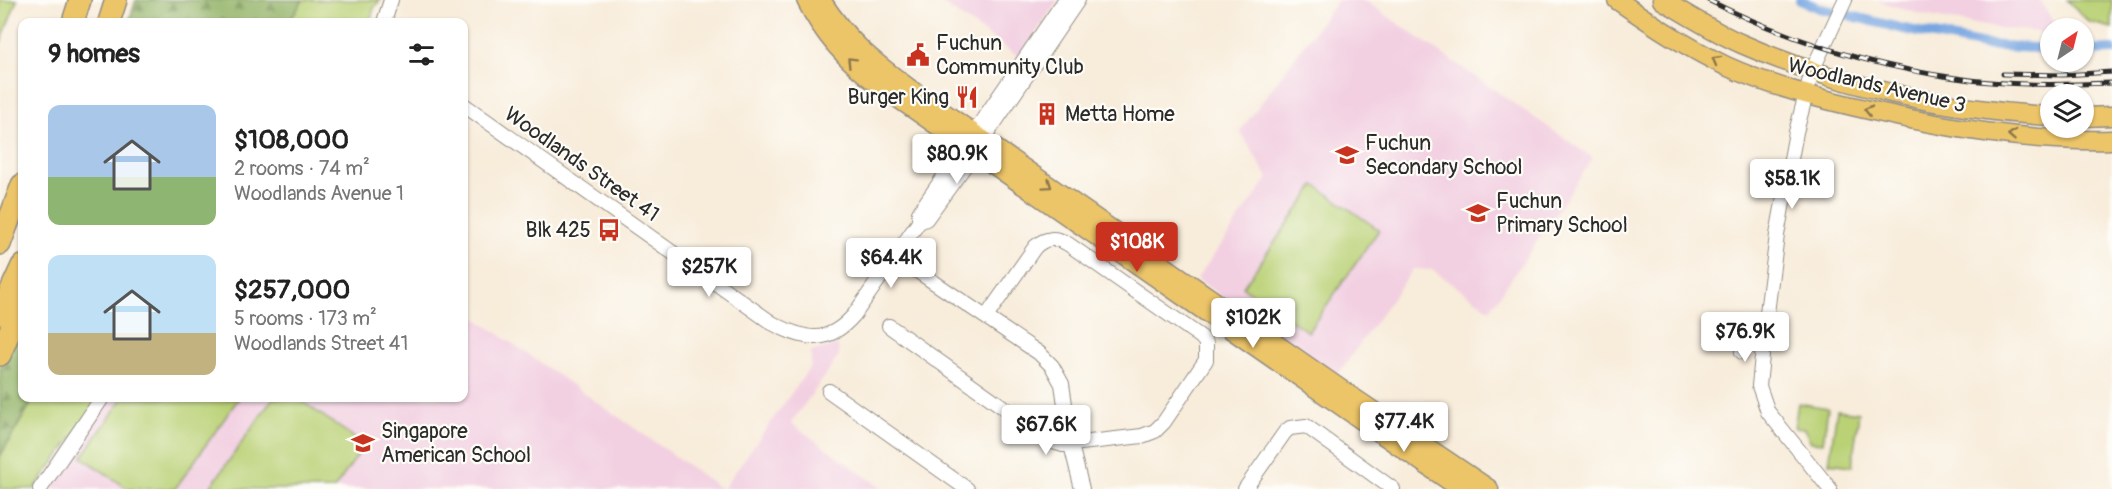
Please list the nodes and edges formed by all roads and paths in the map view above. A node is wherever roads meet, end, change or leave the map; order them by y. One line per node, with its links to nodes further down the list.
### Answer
1 (80, 0): 11 (highway)
2 (391, 0): 13 (street)
3 (806, 0): 21 (main road, one-way to 3)
4 (821, 0): 21 (main road)
5 (1065, 0): 21 (street)
6 (1078, 0): 21 (street)
7 (1617, 0): 15 (main road, Woodlands Avenue 3, one-way to 7)
8 (1662, 0): 14 (main road, Woodlands Avenue 3)
9 (116, 1): 12 (highway)
10 (1841, 1): 14 (street)
11 (74, 18)
12 (110, 18)
13 (385, 18)
14 (1803, 64): 15 (street); 17 (main road, Woodlands Avenue 3)
15 (1800, 93): 20 (main road, Woodlands Avenue 3, one-way to 15); 30 (street); 44 (street)
16 (468, 108): 24 (street, Woodlands Street 41)
17 (2040, 116)
18 (2112, 116): 19 (main road)
19 (2094, 117)
20 (2112, 140)
21 (974, 143): 24 (street, Woodlands Street 41); 41 (main road); 42 (main road, one-way to 42)
22 (18, 196): 23 (highway)
23 (0, 244)
24 (895, 256): 28 (street)
25 (18, 275): 27 (highway)
26 (18, 311): 32 (highway)
27 (0, 314)
28 (986, 317): 35 (street); 35 (street)
29 (889, 326): 35 (street)
30 (1757, 337): 31 (street); 43 (street)
31 (1742, 352)
32 (0, 355)
33 (829, 391): 37 (street)
34 (99, 402): 36 (street)
35 (1071, 445): 38 (street)
36 (40, 489)
37 (968, 489)
38 (1082, 489)
39 (1245, 489): 40 (street)
40 (1393, 489)
41 (1461, 489)
42 (1489, 489)
43 (1822, 489)
44 (1830, 489)

